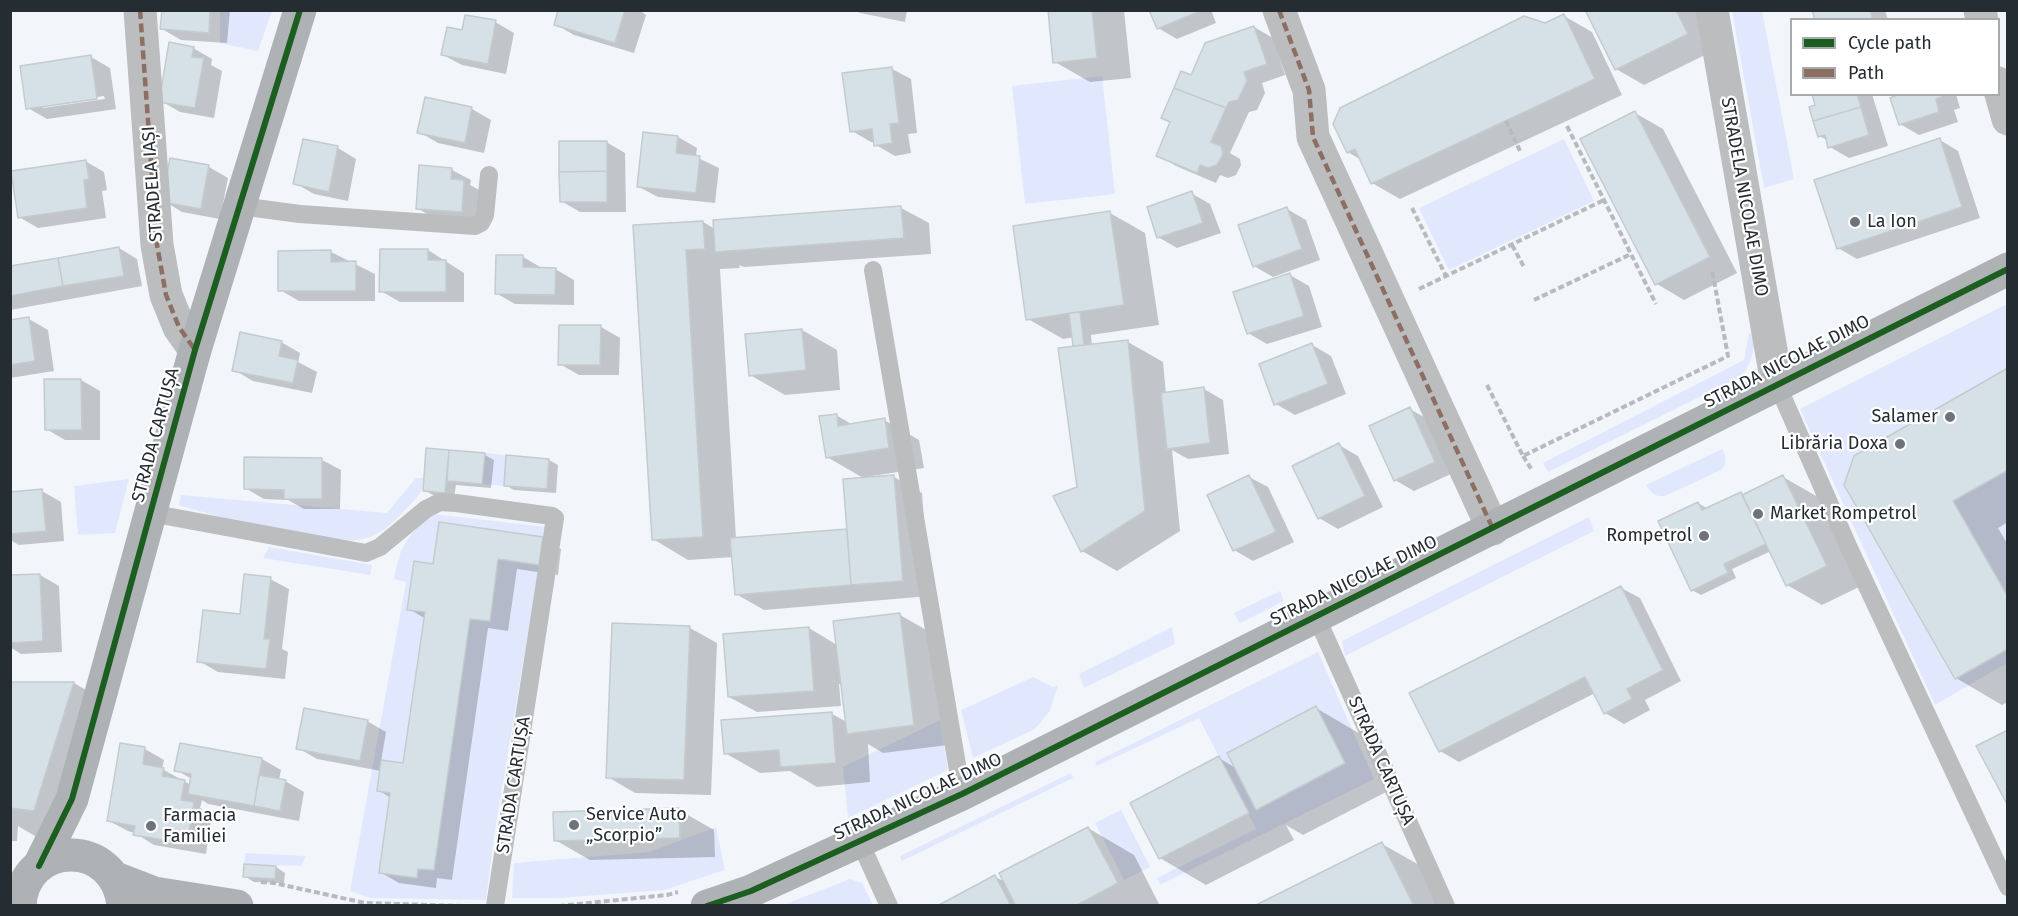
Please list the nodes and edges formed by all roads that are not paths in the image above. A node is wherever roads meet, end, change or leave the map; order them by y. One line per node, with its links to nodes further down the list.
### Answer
1 (141, 10): 11 (street, STRADELA IAȘI)
2 (300, 10): 8 (street, STRADA CARTUȘA)
3 (1279, 10): 14 (street)
4 (1712, 10): 12 (street, STRADELA NICOLAE DIMO)
5 (2000, 91): 6 (street)
6 (2007, 119)
7 (489, 175): 8 (lane)
8 (240, 206): 11 (street, STRADA CARTUȘA)
9 (2007, 269): 12 (street, STRADA NICOLAE DIMO)
10 (873, 270): 16 (lane, STRADA NICOLAE DIMO)
11 (195, 350): 13 (street, STRADA CARTUȘA)
12 (1777, 384): 14 (street, STRADA NICOLAE DIMO); 21 (lane, STRADA NICOLAE DIMO)
13 (150, 513): 17 (street, STRADA CARTUȘA); 25 (lane, STRADA CARTUȘA)
14 (1493, 529): 15 (street, STRADA NICOLAE DIMO)
15 (1316, 616): 16 (street, STRADA NICOLAE DIMO); 28 (lane, STRADA CARTUȘA)
16 (962, 794): 18 (street, STRADA NICOLAE DIMO)
17 (72, 800): 19 (street, STRADA CARTUȘA); 20 (street, STRADA CARTUȘA)
18 (860, 842): 26 (street, STRADA NICOLAE DIMO); 27 (lane)
19 (89, 857): 20 (street); 22 (street)
20 (25, 872): 24 (street, STRADA CARTUȘA)
21 (2007, 887)
22 (119, 892): 23 (street)
23 (244, 894)
24 (20, 906)
25 (495, 906)
26 (707, 906)
27 (889, 906)
28 (1446, 906)

